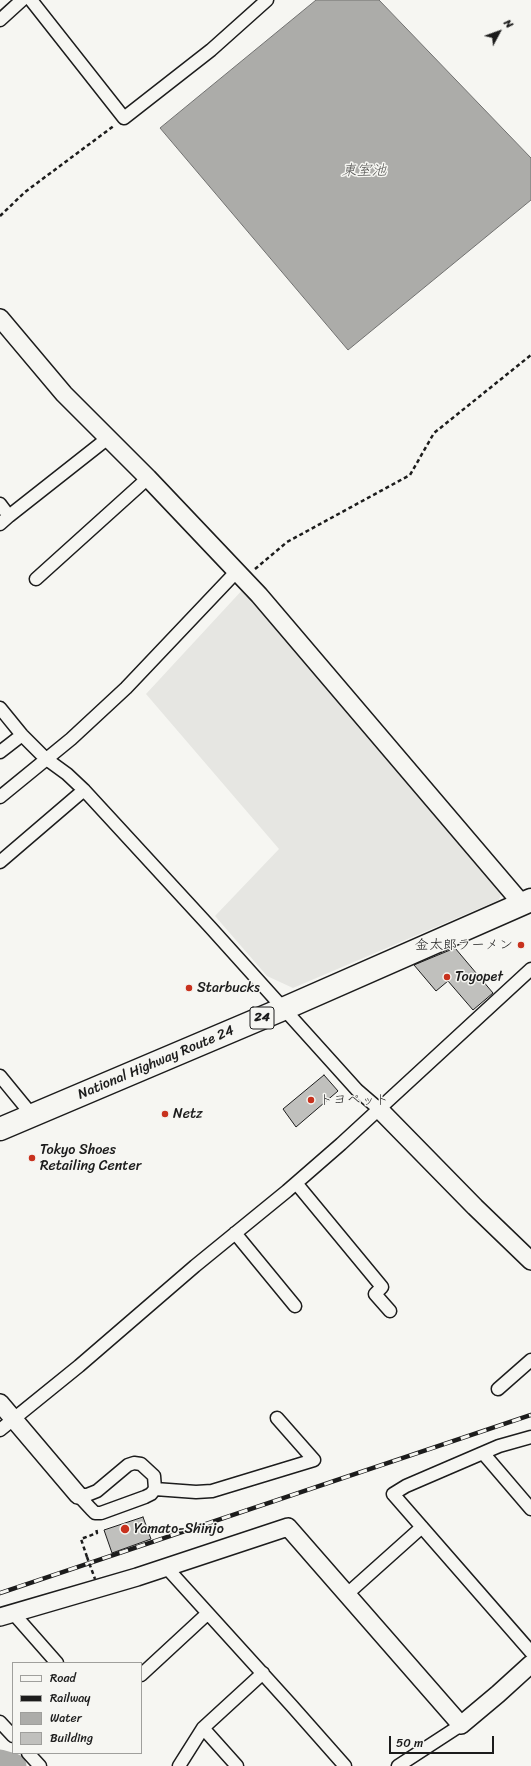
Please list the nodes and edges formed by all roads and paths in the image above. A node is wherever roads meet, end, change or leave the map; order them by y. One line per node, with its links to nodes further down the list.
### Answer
1 (22, 0): 4 (street)
2 (31, 0): 5 (street)
3 (267, 0): 5 (street)
4 (0, 20)
5 (124, 118): 6 (path)
6 (0, 216)
7 (0, 318): 9 (street)
8 (531, 355): 14 (path)
9 (108, 438): 10 (street); 12 (street)
10 (148, 478): 14 (street); 15 (street)
11 (0, 504): 12 (street)
12 (9, 516): 13 (street)
13 (0, 524)
14 (240, 575): 19 (street); 23 (street)
15 (36, 579)
16 (0, 708): 17 (street)
17 (22, 735): 18 (street); 19 (street)
18 (0, 752)
19 (46, 758): 20 (street); 21 (street)
20 (84, 790): 22 (street); 25 (street)
21 (0, 797)
22 (0, 862)
23 (527, 902): 25 (highway, National Highway Route 24 / 24)
24 (531, 969): 27 (street)
25 (283, 1009): 27 (street); 28 (highway, National Highway Route 24 / 24)
26 (0, 1076): 28 (street)
27 (379, 1109): 30 (street); 32 (street)
28 (32, 1115): 29 (highway, National Highway Route 24 / 24)
29 (0, 1129)
30 (296, 1183): 31 (street); 34 (street)
31 (235, 1233): 33 (street); 39 (street)
32 (531, 1261)
33 (295, 1306)
34 (390, 1311)
35 (531, 1360): 36 (street)
36 (498, 1389)
37 (0, 1403): 39 (street)
38 (276, 1418): 43 (street)
39 (13, 1419): 40 (street); 44 (street)
40 (0, 1430)
41 (531, 1436): 42 (street)
42 (483, 1453): 45 (street); 46 (street)
43 (155, 1489): 44 (street); 44 (street)
44 (78, 1495)
45 (531, 1509)
46 (422, 1527): 50 (street); 53 (street)
47 (96, 1528): 49 (path, bridge)
48 (166, 1567): 50 (street); 51 (street); 52 (street)
49 (95, 1579)
50 (346, 1595): 59 (street)
51 (208, 1614): 56 (street); 57 (street)
52 (6, 1615): 54 (street)
53 (531, 1652)
54 (56, 1662)
55 (531, 1664): 59 (street)
56 (263, 1673): 60 (street); 66 (street)
57 (142, 1674)
58 (0, 1722): 61 (street)
59 (461, 1725): 67 (street)
60 (203, 1728): 64 (street); 65 (street)
61 (12, 1735)
62 (29, 1754): 63 (street)
63 (40, 1766)
64 (179, 1766)
65 (237, 1766)
66 (345, 1766)
67 (398, 1766)

